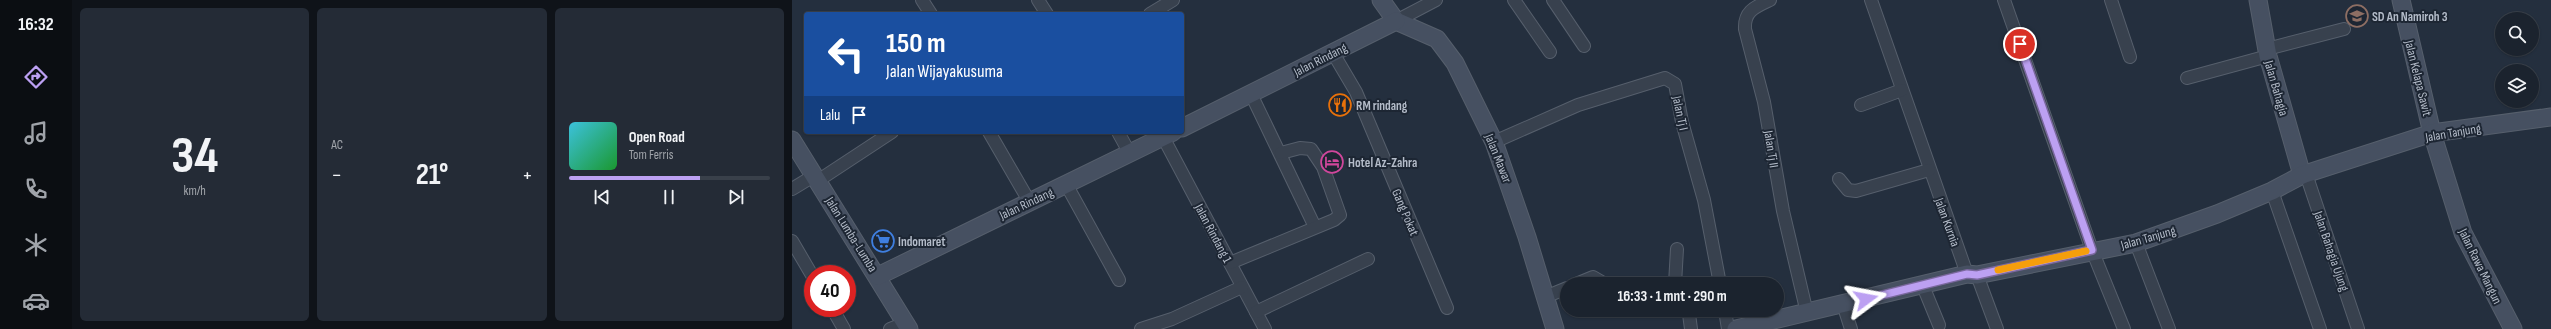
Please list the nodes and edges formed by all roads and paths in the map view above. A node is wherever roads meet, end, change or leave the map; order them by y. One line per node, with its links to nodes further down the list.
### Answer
1 (922, 0): 14 (street)
2 (1038, 0): 15 (street)
3 (1173, 0): 16 (street)
4 (1381, 0): 17 (street)
5 (1436, 0): 17 (street, Jalan Rindang)
6 (1514, 0): 20 (street)
7 (1553, 0): 19 (street)
8 (1770, 0): 67 (street, Jalan Tj II)
9 (1871, 0): 25 (street, Jalan Kurnia)
10 (2004, 0): 51 (street)
11 (2111, 0): 23 (street)
12 (2258, 0): 22 (street, Jalan Bahagia)
13 (2401, 0): 30 (street, Jalan Kelapa Sawit)
14 (929, 12)
15 (1046, 12)
16 (1153, 12)
17 (1396, 21): 21 (street, Jalan Rindang); 36 (street, Jalan Mawar)
18 (2344, 29): 22 (street)
19 (1584, 46)
20 (1550, 52)
21 (1333, 53): 26 (street, Jalan Rindang); 65 (street, Gang Pokat)
22 (2268, 53): 24 (street); 40 (street, Jalan Bahagia)
23 (2130, 57)
24 (2187, 78)
25 (1902, 90): 27 (street); 39 (street, Jalan Kurnia)
26 (1251, 94): 29 (street, Jalan Rindang); 38 (street)
27 (1861, 105)
28 (2551, 117): 30 (street, Jalan Tanjung)
29 (1184, 127)
30 (2432, 133): 40 (street, Jalan Tanjung); 86 (street, Jalan Rawa Mangun)
31 (889, 134): 41 (street)
32 (990, 134): 46 (street)
33 (1119, 134): 37 (street)
34 (1168, 135): 37 (street, Jalan Rindang); 53 (street, Jalan Rindang 1)
35 (792, 140): 41 (street, Jalan Lumba-Lumba)
36 (1494, 142): 58 (street, Jalan Tj I); 63 (street, Jalan Mawar)
37 (1129, 152): 43 (street, Jalan Rindang)
38 (1281, 153): 47 (street); 47 (street)
39 (1930, 170): 42 (street); 55 (street, Jalan Kurnia)
40 (2304, 174): 45 (street, Jalan Tanjung); 85 (street, Jalan Bahagia Ujung)
41 (817, 178): 44 (street); 56 (street, Jalan Lumba-Lumba)
42 (1839, 179)
43 (1066, 184): 46 (street, Jalan Rindang); 59 (street)
44 (792, 189)
45 (2272, 191): 48 (street, Jalan Tanjung); 84 (street)
46 (1029, 201): 56 (street, Jalan Rindang)
47 (1315, 227): 53 (street)
48 (2136, 243): 51 (street, Jalan Tanjung); 83 (street)
49 (794, 248): 54 (street)
50 (1676, 249): 57 (street)
51 (2092, 250): 55 (street, Jalan Tanjung); 82 (street)
52 (1368, 259): 66 (street)
53 (1230, 263): 61 (street, Jalan Rindang 1)
54 (805, 265)
55 (1972, 275): 60 (street, Jalan Tanjung); 81 (street, Jalan Kurnia)
56 (878, 276): 72 (street, Jalan Lumba-Lumba)
57 (1675, 277)
58 (1719, 277)
59 (1119, 280)
60 (1923, 286): 64 (street, Jalan Tanjung); 71 (street)
61 (1242, 287): 66 (street, Jalan Rindang 1); 75 (street)
62 (1560, 291): 63 (street)
63 (1545, 296): 77 (street, Jalan Mawar)
64 (1843, 304): 67 (street, Jalan Tanjung); 80 (street)
65 (1447, 308)
66 (1256, 312): 76 (street, Jalan Rindang 1)
67 (1807, 313): 73 (street, Jalan Tanjung)
68 (837, 317): 74 (street)
69 (1689, 317): 78 (street)
70 (1726, 317): 79 (street)
71 (1939, 325)
72 (902, 327)
73 (1747, 328)
74 (844, 329)
75 (1141, 329)
76 (1265, 329)
77 (1555, 329)
78 (1691, 329)
79 (1728, 329)
80 (1851, 329)
81 (1997, 329)
82 (2124, 329)
83 (2169, 329)
84 (2320, 329)
85 (2358, 329)
86 (2513, 329)

